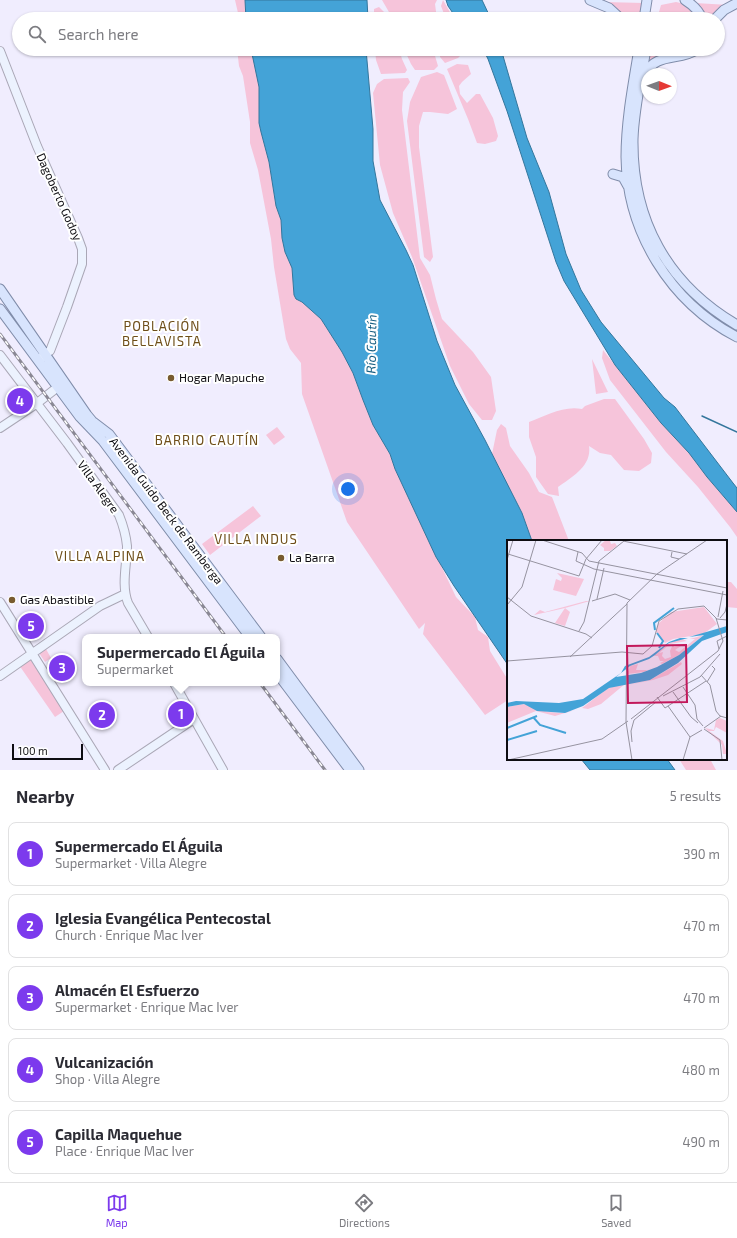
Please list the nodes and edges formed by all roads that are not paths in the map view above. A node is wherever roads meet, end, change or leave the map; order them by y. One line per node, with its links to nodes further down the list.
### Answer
1 (590, 0): 6 (main road)
2 (647, 0): 7 (main road)
3 (654, 0): 8 (main road)
4 (685, 0): 9 (main road)
5 (737, 3): 10 (main road)
6 (613, 12)
7 (645, 12)
8 (652, 12)
9 (698, 12)
10 (722, 12)
11 (0, 51): 28 (main road, Dagoberto Godoy)
12 (636, 56): 16 (main road)
13 (638, 56): 16 (main road)
14 (645, 56): 17 (main road)
15 (678, 56): 18 (main road)
16 (637, 65): 20 (main road)
17 (643, 68)
18 (648, 68)
19 (641, 82): 21 (main road)
20 (626, 159): 21 (main road); 22 (main road); 22 (main road)
21 (636, 173): 22 (main road); 26 (main road)
22 (629, 189): 27 (main road)
23 (0, 289): 24 (main road)
24 (3, 300): 28 (main road)
25 (0, 308): 30 (main road, Avenida Guido Beck de Ramberga)
26 (737, 325)
27 (737, 336)
28 (47, 352): 30 (main road, Dagoberto Godoy); 31 (main road, Avenida Guido Beck de Ramberga)
29 (0, 355): 32 (main road, Villa Alegre)
30 (41, 364): 31 (main road, Avenida Guido Beck de Ramberga)
31 (61, 385): 32 (main road); 34 (main road, Avenida Guido Beck de Ramberga)
32 (36, 404): 33 (main road); 35 (main road, Villa Alegre)
33 (0, 428)
34 (190, 549): 38 (main road, Avenida Guido Beck de Ramberga); 39 (main road, Avenida Guido Beck de Ramberga)
35 (125, 594): 37 (main road, Villa Alegre); 40 (main road)
36 (0, 602): 40 (main road)
37 (146, 634)
38 (248, 634)
39 (259, 634)
40 (32, 653): 42 (main road); 47 (main road)
41 (280, 663): 46 (main road)
42 (0, 676)
43 (280, 677): 46 (main road)
44 (176, 686): 45 (main road)
45 (194, 719): 48 (main road); 49 (main road)
46 (351, 767): 50 (main road)
47 (105, 770)
48 (118, 770)
49 (224, 770)
50 (359, 770)

